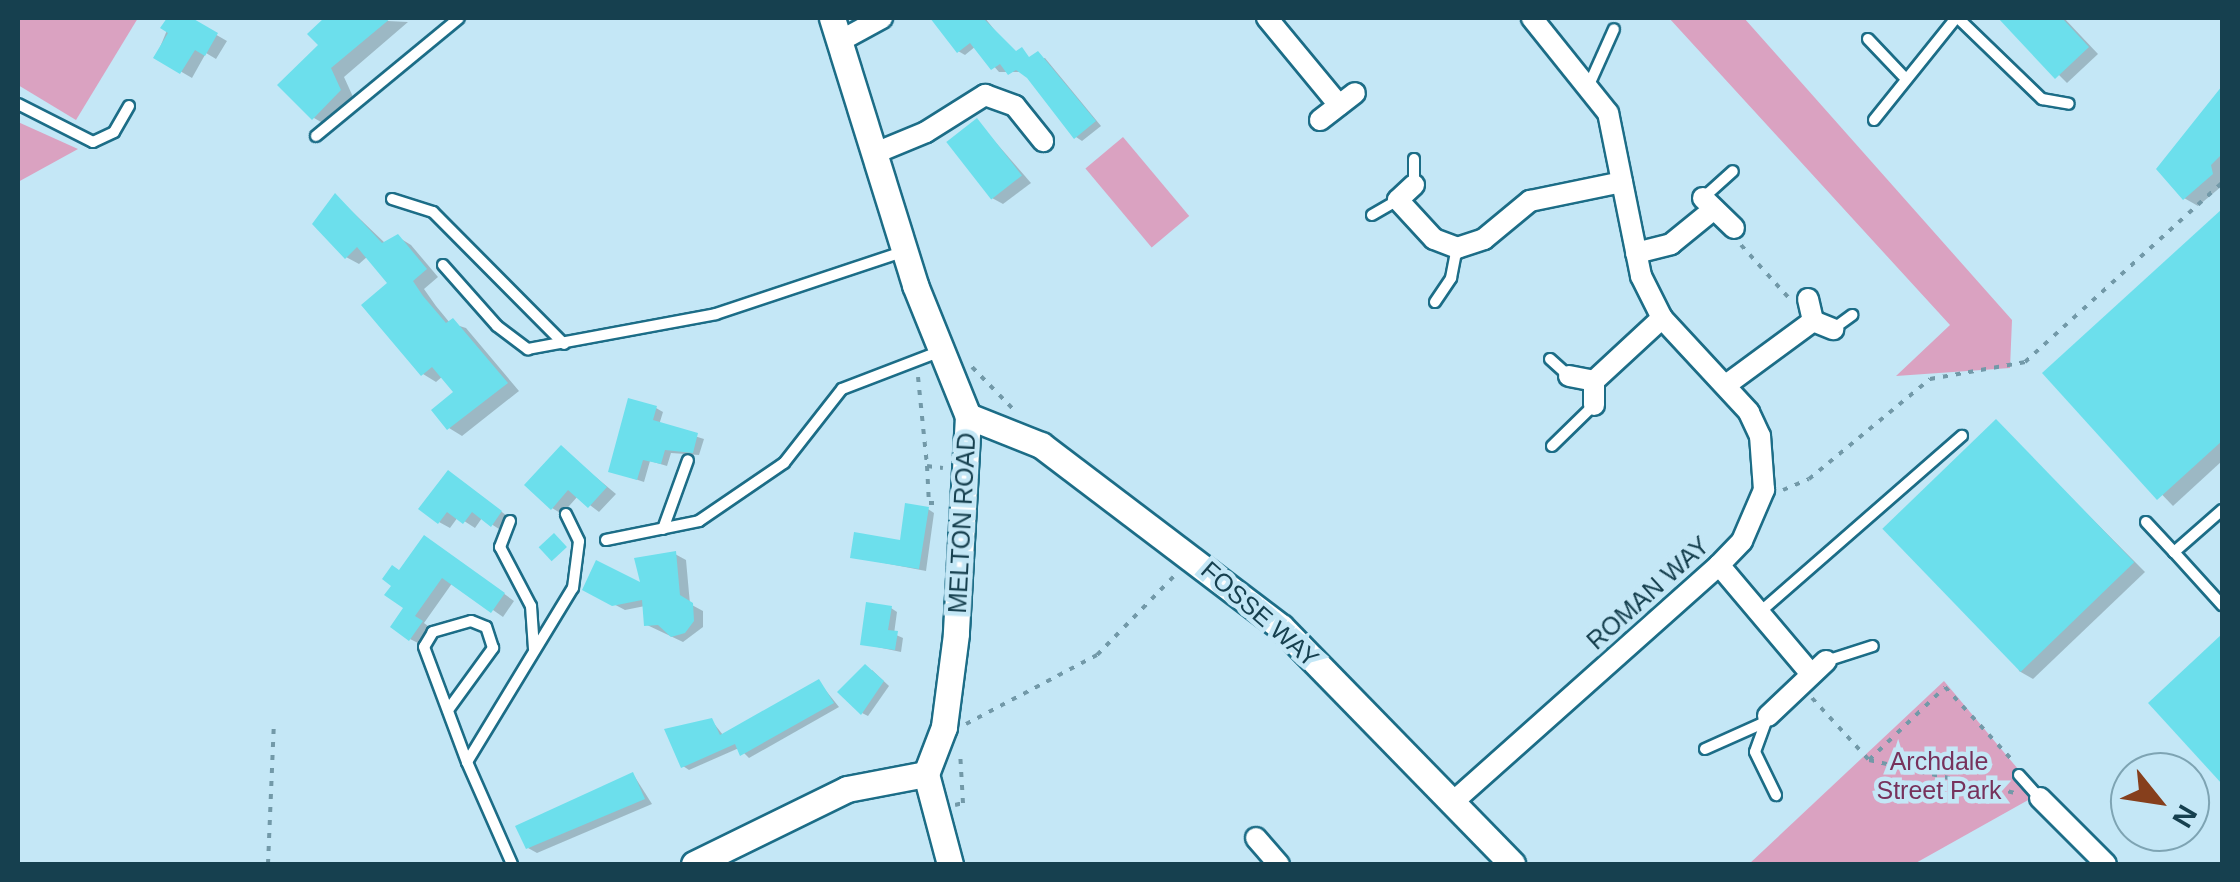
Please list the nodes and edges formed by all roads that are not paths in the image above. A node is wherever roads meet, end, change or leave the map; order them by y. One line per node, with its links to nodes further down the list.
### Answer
1 (459, 18): 16 (lane)
2 (882, 18): 6 (street)
3 (1267, 18): 14 (street)
4 (1532, 18): 10 (street, ROMAN WAY)
5 (1957, 18): 9 (lane); 12 (lane)
6 (836, 29): 18 (street, MELTON ROAD)
7 (1614, 29): 10 (lane)
8 (1868, 39): 9 (lane)
9 (1906, 80): 15 (lane)
10 (1589, 84): 21 (street, ROMAN WAY)
11 (18, 104): 13 (lane)
12 (2068, 104)
13 (129, 106)
14 (1320, 120)
15 (1874, 120)
16 (316, 136)
17 (1043, 142): 18 (street)
18 (872, 154): 28 (street, MELTON ROAD)
19 (1414, 158): 22 (lane)
20 (1733, 171): 24 (lane)
21 (1622, 182): 27 (street); 29 (street, ROMAN WAY)
22 (1406, 193): 25 (lane); 27 (street)
23 (392, 199): 37 (lane)
24 (1708, 204): 26 (street); 29 (street)
25 (1372, 215)
26 (1734, 228)
27 (1456, 248): 32 (lane)
28 (905, 251): 37 (lane); 38 (street, MELTON ROAD)
29 (1636, 253): 34 (street, ROMAN WAY)
30 (443, 265): 37 (lane)
31 (1808, 299): 35 (street)
32 (1435, 302)
33 (1852, 315): 36 (lane)
34 (1662, 318): 41 (street); 42 (street, ROMAN WAY)
35 (1813, 321): 36 (street); 42 (street)
36 (1834, 329)
37 (564, 344)
38 (942, 350): 44 (street, MELTON ROAD); 52 (lane)
39 (1550, 359): 40 (lane)
40 (1569, 376): 41 (street)
41 (1594, 381): 43 (street)
42 (1726, 385): 55 (street, ROMAN WAY)
43 (1594, 405): 46 (lane)
44 (968, 416): 65 (street, MELTON ROAD); 69 (street, FOSSE WAY)
45 (1962, 436): 57 (lane)
46 (1552, 446)
47 (688, 460): 52 (lane)
48 (2222, 510): 54 (lane)
49 (566, 514): 59 (lane)
50 (510, 521): 59 (lane)
51 (2146, 522): 54 (lane)
52 (663, 529): 53 (lane)
53 (606, 540)
54 (2174, 552): 56 (lane)
55 (1719, 565): 57 (street); 69 (street, ROMAN WAY)
56 (2222, 605)
57 (1760, 612): 60 (street)
58 (1873, 646): 60 (lane)
59 (535, 652): 64 (lane)
60 (1812, 673): 62 (street)
61 (448, 710): 61 (lane); 64 (lane)
62 (1764, 720): 63 (lane); 67 (lane)
63 (1705, 749)
64 (468, 762): 72 (lane)
65 (926, 774): 73 (street); 74 (street)
66 (2019, 775): 68 (lane)
67 (1776, 796)
68 (2040, 798): 71 (street)
69 (1452, 802): 76 (street, FOSSE WAY)
70 (1256, 838): 75 (street)
71 (2099, 862)
72 (512, 864)
73 (694, 864)
74 (950, 864)
75 (1279, 864)
76 (1512, 864)

